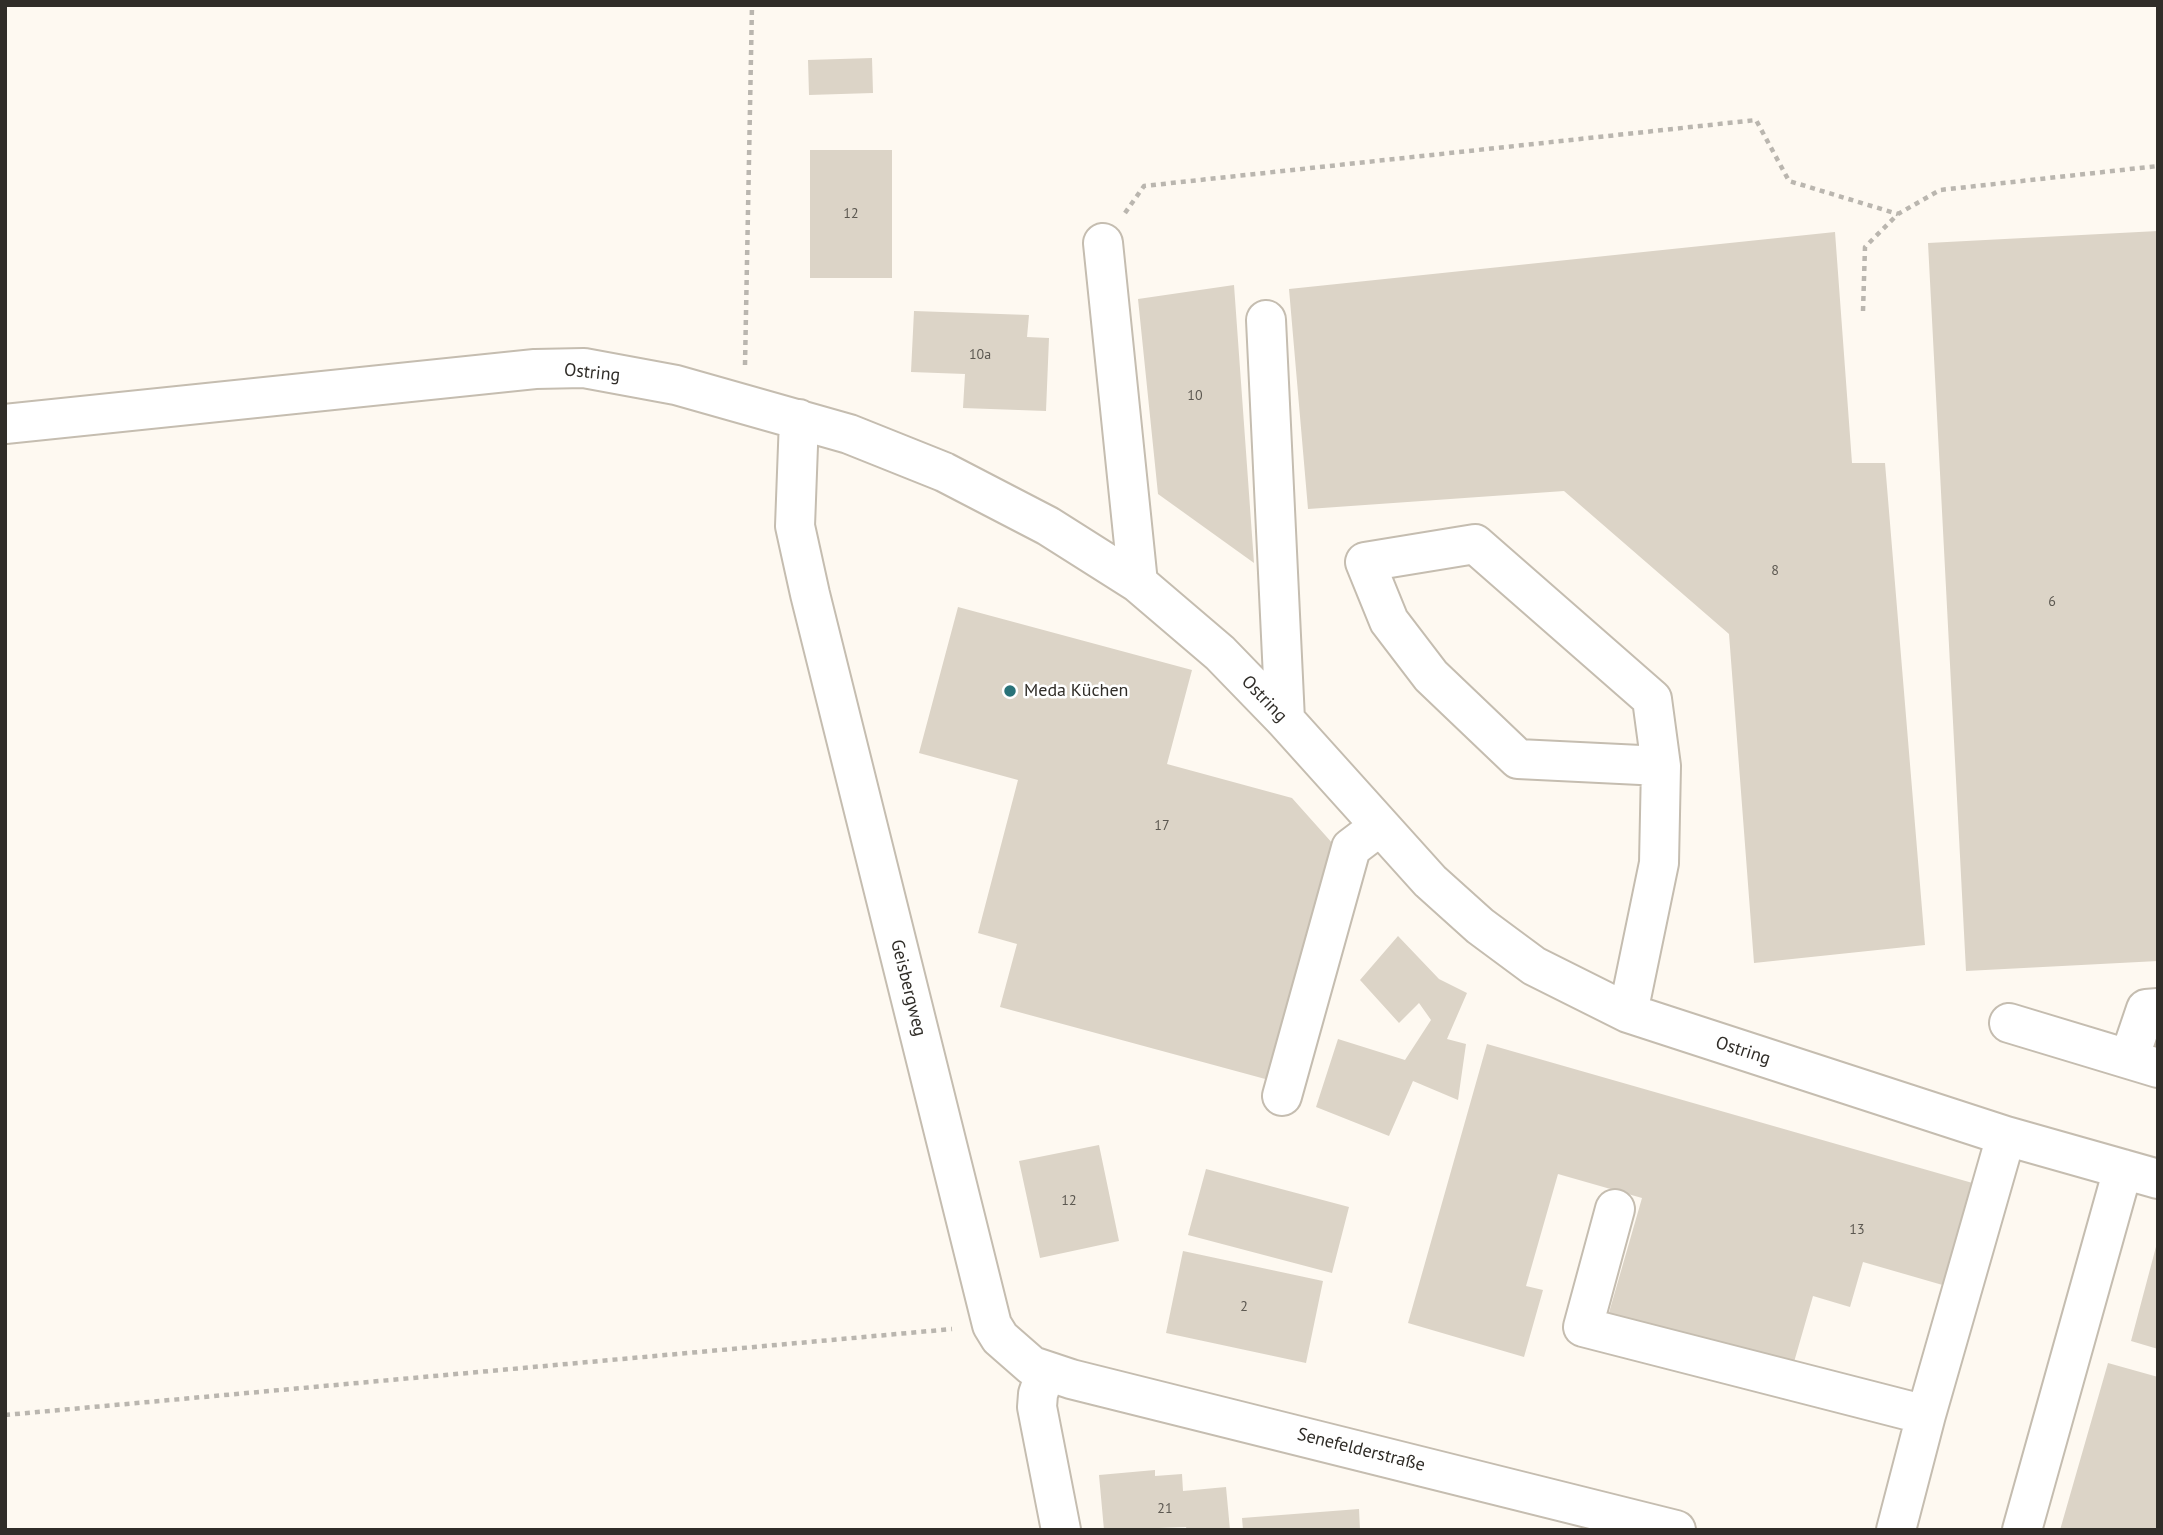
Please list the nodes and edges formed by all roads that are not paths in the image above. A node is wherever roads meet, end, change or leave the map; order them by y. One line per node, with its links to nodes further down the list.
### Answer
1 (1103, 243): 5 (street)
2 (1266, 320): 6 (street)
3 (799, 419): 4 (street, Ostring); 5 (street, Ostring); 17 (street, Geisbergweg)
4 (5, 424)
5 (1138, 583): 6 (street, Ostring)
6 (1285, 720): 8 (street, Ostring)
7 (1661, 766): 7 (street); 10 (street)
8 (1380, 826): 10 (street, Ostring); 13 (street)
9 (2158, 1008): 12 (street)
10 (1628, 1013): 14 (street, Ostring)
11 (2009, 1023): 12 (street)
12 (2143, 1064)
13 (1282, 1096)
14 (2006, 1136): 15 (street, Ostring); 18 (street)
15 (2141, 1174): 22 (street)
16 (1615, 1209): 18 (street)
17 (1046, 1371): 19 (street); 20 (street, Senefelderstraße)
18 (1926, 1415): 21 (street)
19 (1061, 1530)
20 (1676, 1530)
21 (1896, 1530)
22 (2022, 1530)

